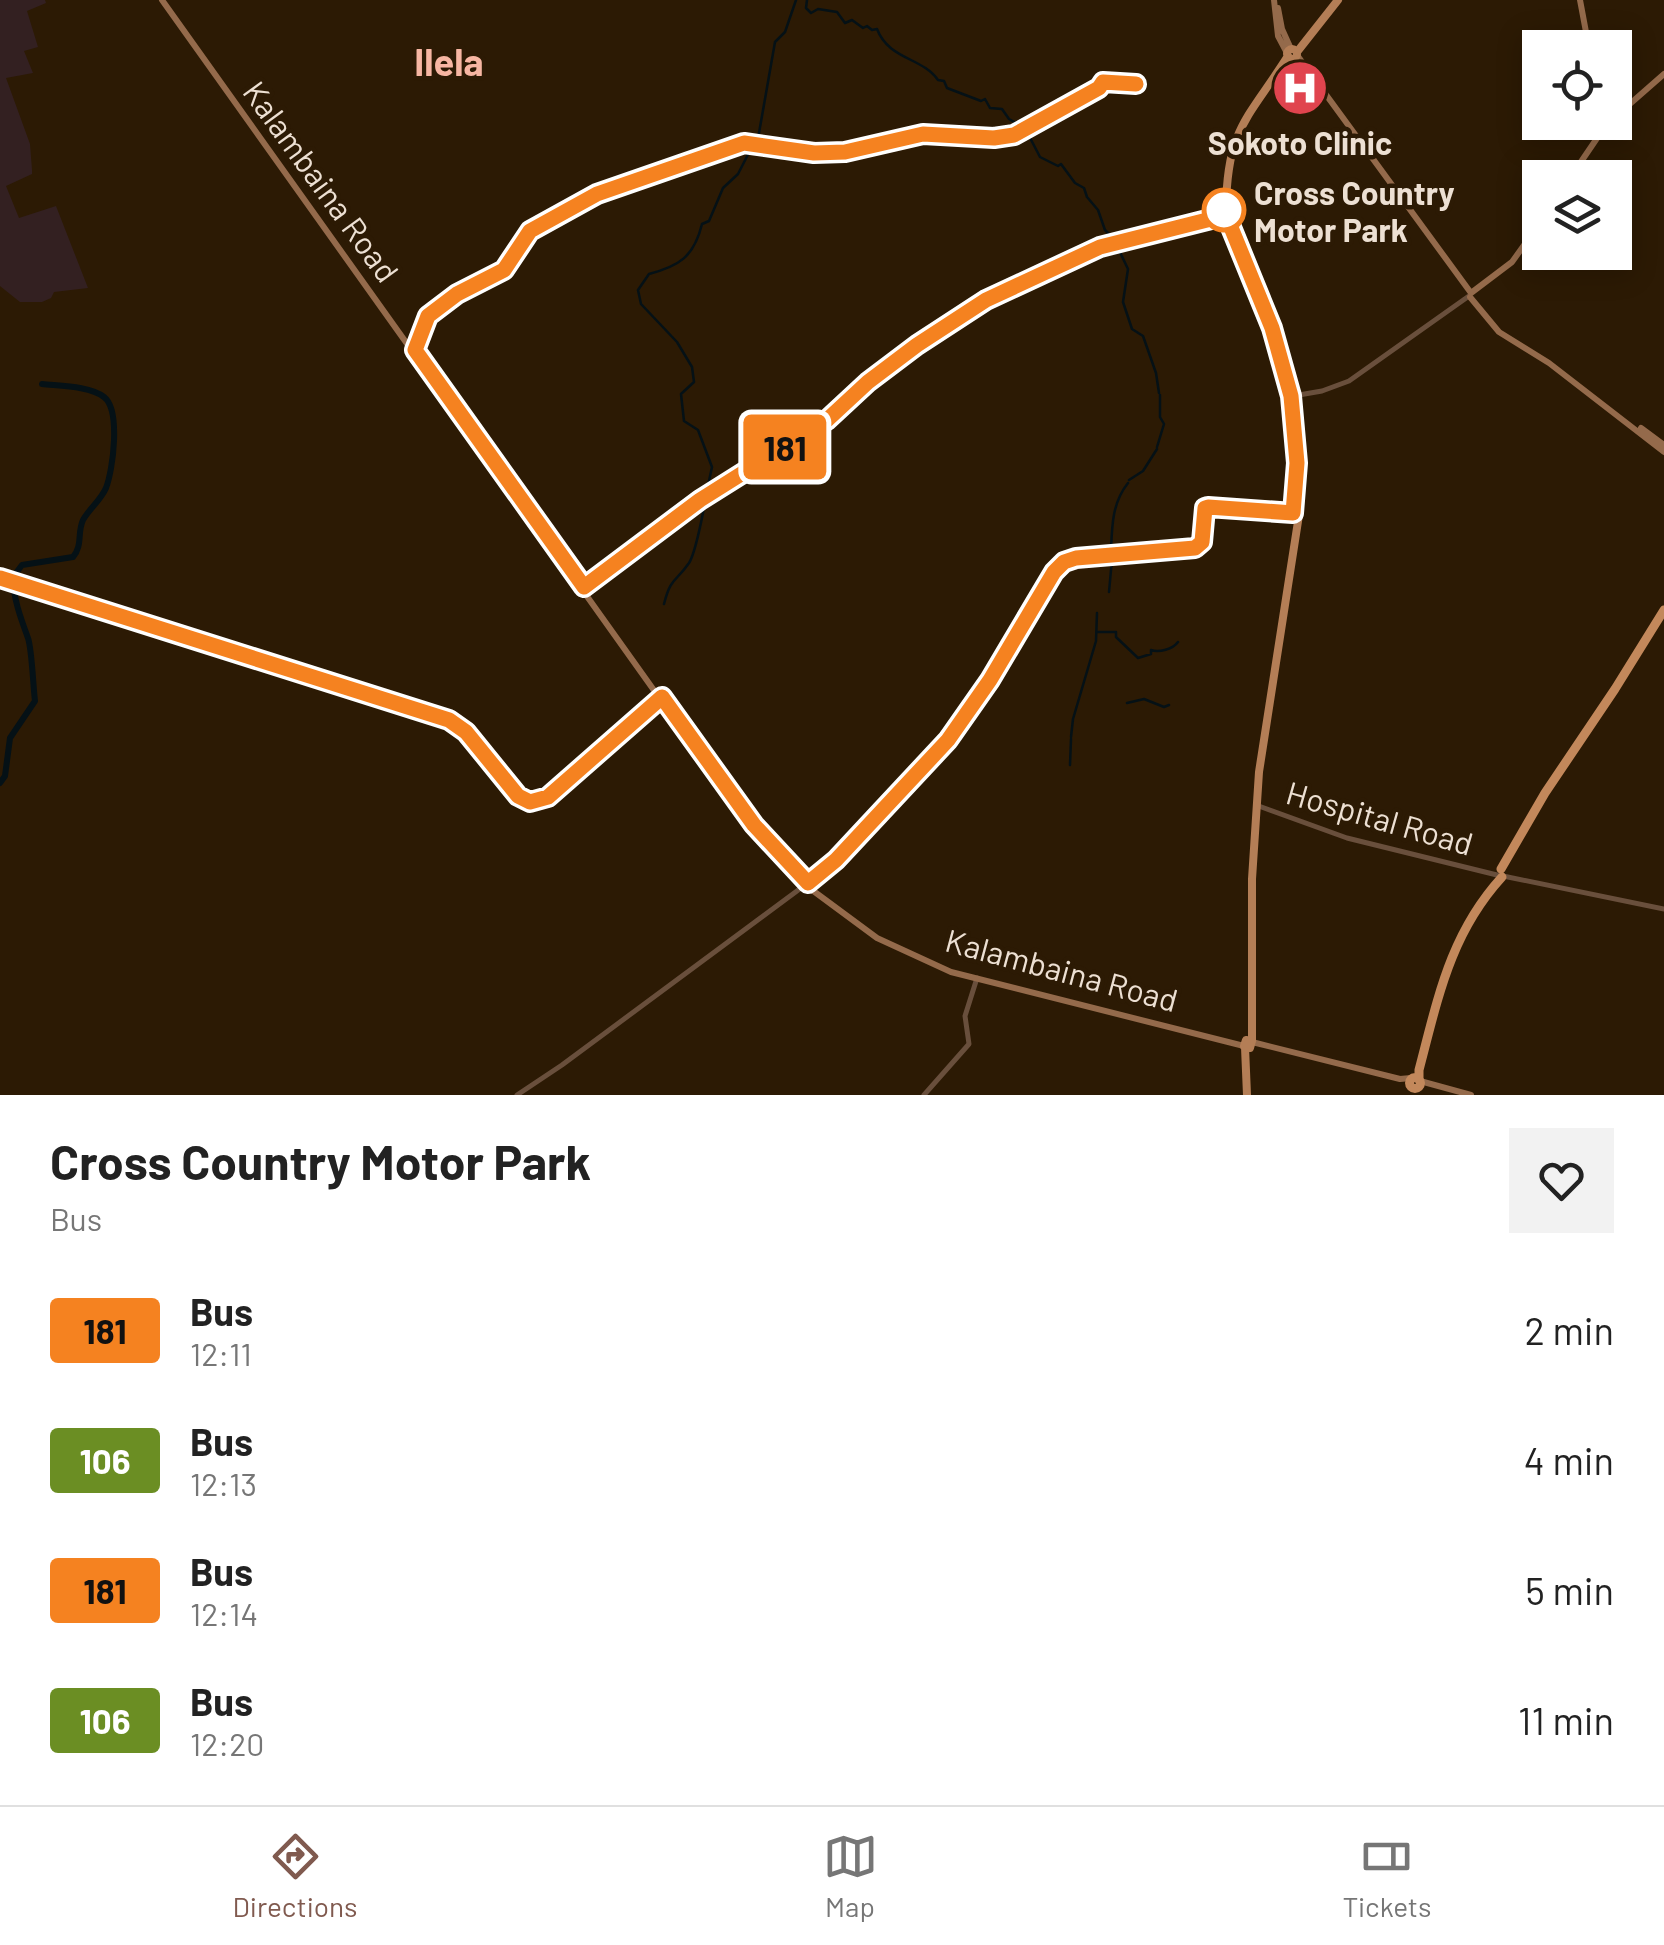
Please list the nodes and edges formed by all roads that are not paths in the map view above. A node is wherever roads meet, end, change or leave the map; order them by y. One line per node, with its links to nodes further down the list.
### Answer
1 (164, 0): 13 (main road); 20 (main road, Kalambaina Road)
2 (1276, 0): 6 (main road)
3 (1337, 0): 6 (main road)
4 (1581, 0): 5 (main road)
5 (1587, 30)
6 (1292, 54): 10 (main road); 12 (main road)
7 (1664, 72): 9 (main road)
8 (1136, 84): 13 (street)
9 (1632, 101)
10 (1228, 214): 14 (main road); 16 (main road); 18 (street)
11 (1522, 251): 12 (main road)
12 (1471, 295): 14 (street); 15 (main road)
13 (415, 350): 18 (main road)
14 (1293, 396): 16 (main road)
15 (1664, 448)
16 (1296, 513): 21 (main road); 23 (street); 26 (main road)
17 (0, 578): 20 (street)
18 (584, 587): 20 (main road)
19 (1664, 612): 22 (highway)
20 (661, 698): 23 (main road); 23 (main road, Kalambaina Road)
21 (1256, 805): 22 (street, Hospital Road); 26 (main road)
22 (1501, 874): 24 (street, Hospital Road); 27 (highway)
23 (808, 884): 25 (main road, Kalambaina Road); 28 (street)
24 (1664, 909)
25 (977, 978): 26 (main road, Kalambaina Road); 29 (street)
26 (1247, 1044): 27 (main road, Kalambaina Road); 30 (main road)
27 (1413, 1085): 31 (main road); 32 (main road, Kalambaina Road)
28 (517, 1095)
29 (924, 1095)
30 (1248, 1095)
31 (1461, 1095)
32 (1471, 1095)

